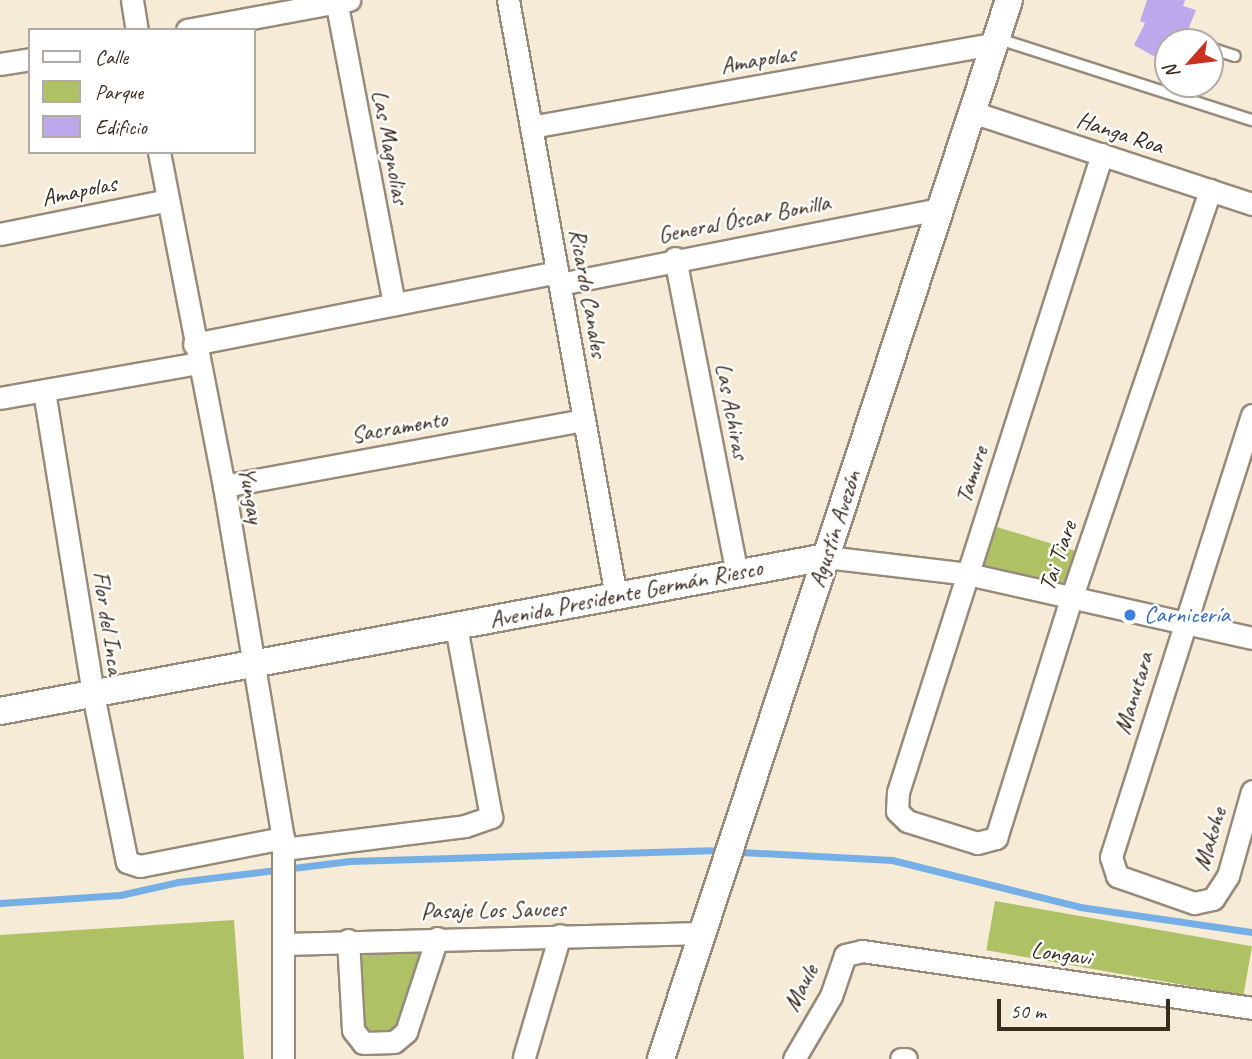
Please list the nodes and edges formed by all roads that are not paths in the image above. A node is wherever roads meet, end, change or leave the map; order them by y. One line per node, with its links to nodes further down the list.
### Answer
1 (132, 0): 5 (street)
2 (508, 0): 16 (street, Ricardo Canales)
3 (1009, 0): 7 (street, Agustín Avezón)
4 (340, 1): 6 (street); 26 (street, Las Magnolias)
5 (137, 28)
6 (198, 28)
7 (995, 41): 12 (lane); 14 (street, Agustín Avezón); 16 (street, Amapolas)
8 (1224, 52): 9 (lane)
9 (1235, 56)
10 (28, 59): 11 (street)
11 (0, 64)
12 (1154, 89)
13 (1184, 98): 15 (lane)
14 (972, 111): 18 (street, Hanga Roa); 22 (street, Agustín Avezón)
15 (1252, 120)
16 (531, 127): 25 (street, Ricardo Canales)
17 (159, 154): 20 (street, Yungay)
18 (1102, 155): 19 (street, Hanga Roa); 35 (street, Tamure)
19 (1210, 190): 21 (street, Hanga Roa); 37 (street, Tai Tiare)
20 (168, 200): 23 (street, Amapolas); 27 (street, Yungay)
21 (1252, 204)
22 (938, 209): 24 (street, General Óscar Bonilla); 33 (street, Agustín Avezón)
23 (0, 234)
24 (675, 258): 25 (street, General Óscar Bonilla); 34 (street, Las Achiras)
25 (559, 278): 26 (street, General Óscar Bonilla); 31 (street, Ricardo Canales)
26 (394, 305): 27 (street, General Óscar Bonilla)
27 (196, 354): 28 (street, General Óscar Bonilla); 32 (street, Yungay)
28 (44, 391): 29 (street, General Óscar Bonilla); 42 (street, Flor del Inca)
29 (0, 398)
30 (1252, 415): 38 (street, Manutara)
31 (584, 420): 32 (street, Sacramento); 36 (street, Ricardo Canales)
32 (224, 486): 41 (street, Yungay)
33 (826, 557): 34 (street, Avenida Presidente Germán Riesco); 35 (street, Avenida Presidente Germán Riesco); 48 (street, Agustín Avezón)
34 (737, 574): 36 (street, Avenida Presidente Germán Riesco)
35 (968, 574): 37 (street, Avenida Presidente Germán Riesco); 45 (street, Tamure)
36 (616, 596): 39 (street, Avenida Presidente Germán Riesco)
37 (1072, 596): 38 (street, Avenida Presidente Germán Riesco); 45 (street, Tai Tiare)
38 (1184, 621): 40 (street, Avenida Presidente Germán Riesco); 47 (street, Manutara)
39 (456, 626): 41 (street, Avenida Presidente Germán Riesco); 46 (street)
40 (1252, 638)
41 (254, 663): 42 (street, Avenida Presidente Germán Riesco); 46 (street, Yungay)
42 (93, 694): 43 (street, Avenida Presidente Germán Riesco); 46 (street, Flor del Inca)
43 (0, 711)
44 (1252, 791): 47 (street, Makohe)
45 (897, 811)
46 (284, 843): 52 (street, Yungay)
47 (1213, 899)
48 (701, 933): 49 (street, Pasaje Los Sauces); 57 (street, Agustín Avezón)
49 (559, 935): 50 (street, Pasaje Los Sauces); 55 (street)
50 (437, 938): 51 (street, Pasaje Los Sauces); 51 (street)
51 (348, 940): 52 (street, Pasaje Los Sauces)
52 (285, 944): 56 (street)
53 (862, 951): 54 (street, Longavi); 58 (street, Maule)
54 (1252, 1008)
55 (524, 1057)
56 (283, 1059)
57 (661, 1059)
58 (794, 1059)

